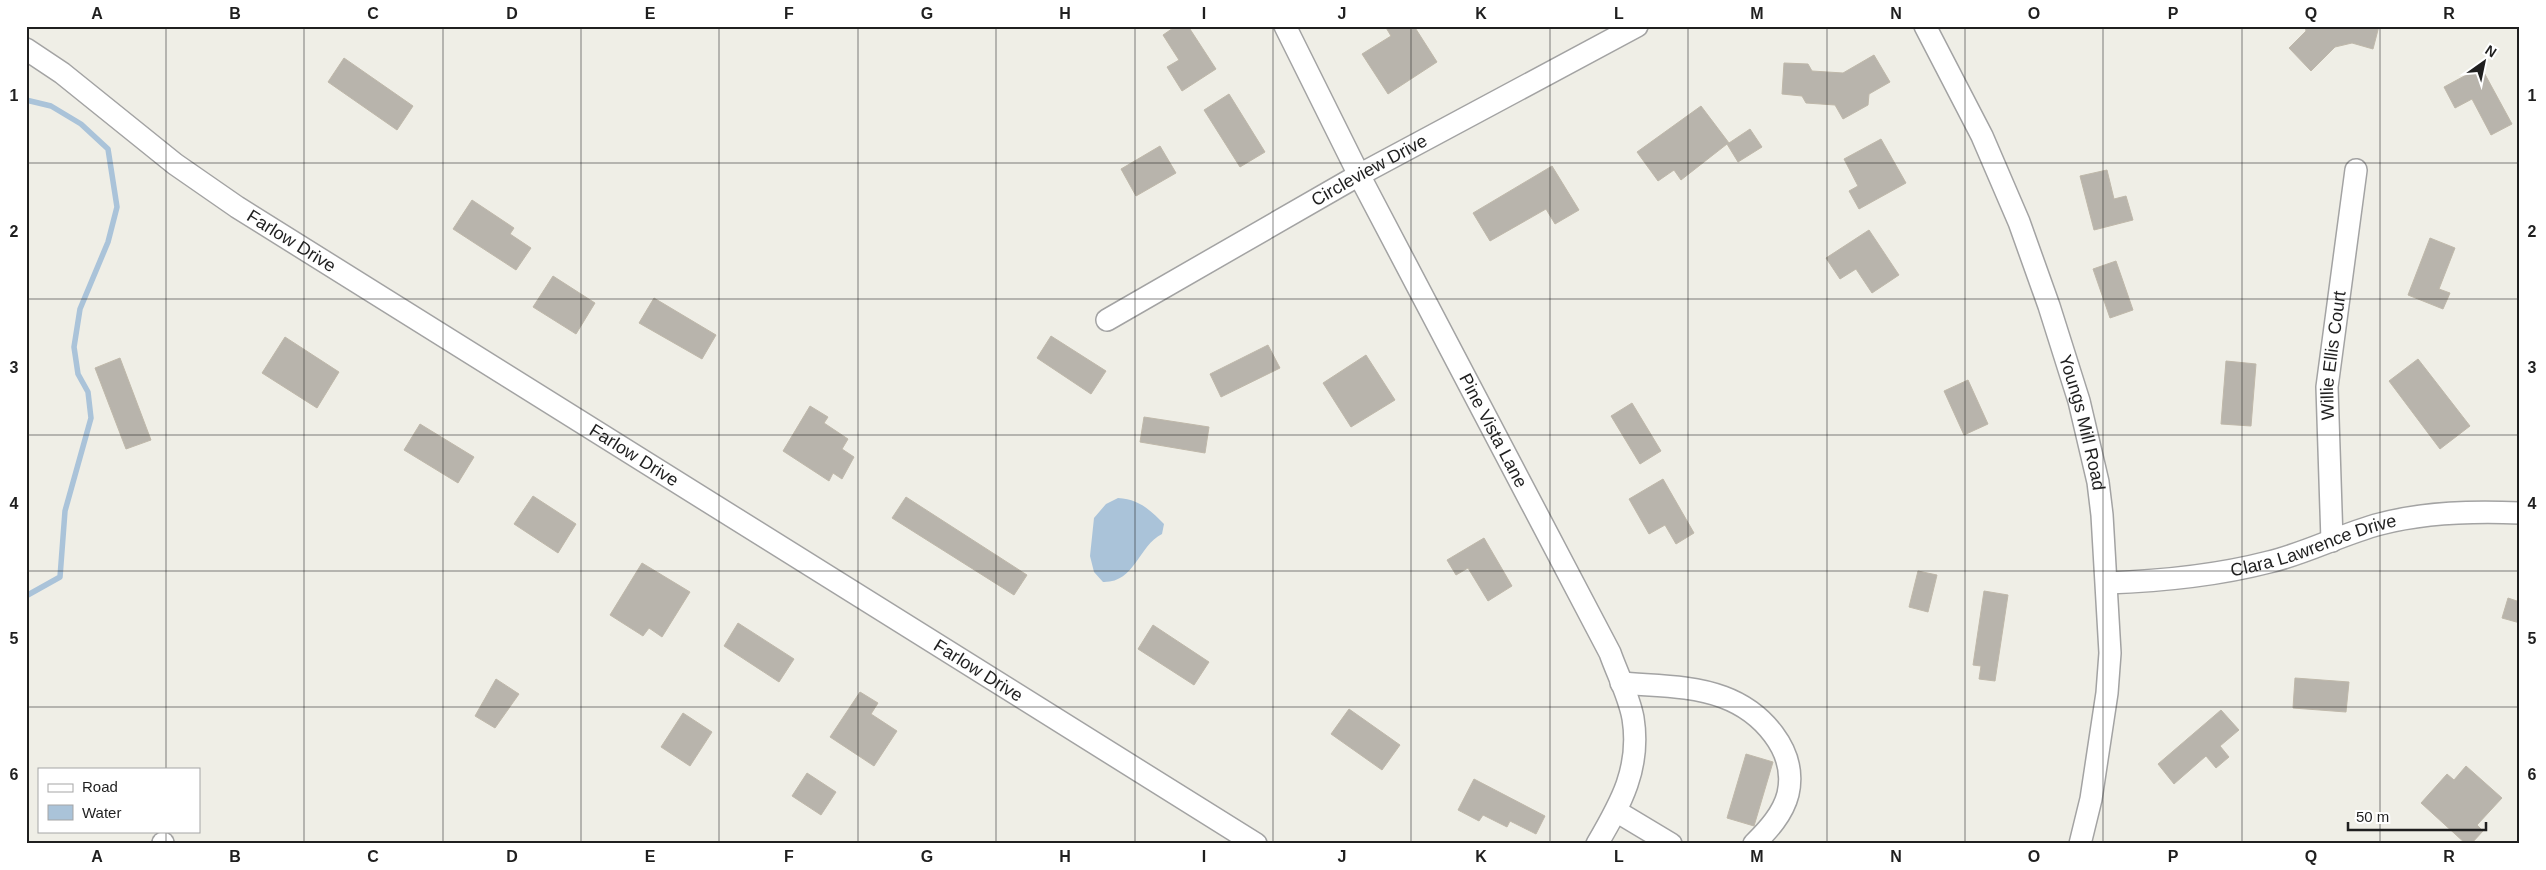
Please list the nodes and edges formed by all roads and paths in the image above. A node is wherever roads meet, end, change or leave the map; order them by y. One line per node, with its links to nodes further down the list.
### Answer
1 (1284, 26): 6 (street, Pine Vista Lane)
2 (1637, 26): 6 (street, Circleview Drive)
3 (1925, 26): 10 (street, Youngs Mill Road)
4 (26, 49): 13 (street, Farlow Drive)
5 (2356, 170): 9 (street, Willie Ellis Court)
6 (1359, 175): 7 (street, Circleview Drive); 11 (street, Pine Vista Lane)
7 (1107, 320)
8 (2520, 513): 9 (street, Clara Lawrence Drive)
9 (2332, 540): 10 (street, Clara Lawrence Drive)
10 (2107, 583): 17 (street, Youngs Mill Road)
11 (1621, 683): 12 (street, Pine Vista Lane); 16 (street)
12 (1616, 811): 14 (street, Pine Vista Lane); 15 (street)
13 (1256, 844)
14 (1597, 844)
15 (1671, 844)
16 (1754, 844)
17 (2080, 844)

